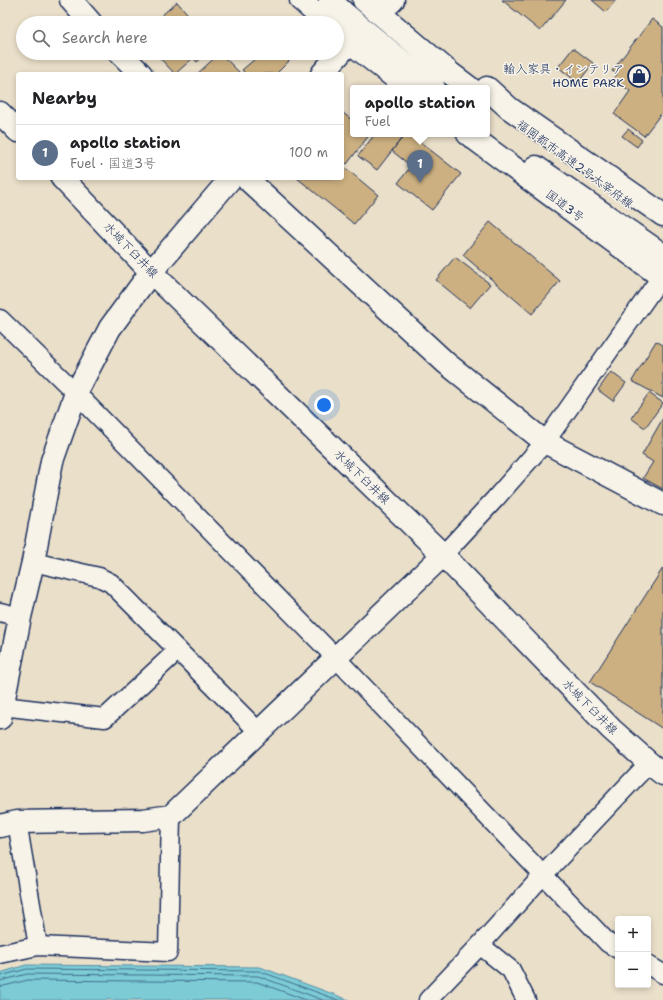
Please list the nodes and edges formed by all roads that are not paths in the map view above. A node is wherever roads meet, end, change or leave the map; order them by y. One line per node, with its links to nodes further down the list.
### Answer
1 (71, 0): 6 (main road)
2 (301, 0): 7 (main road)
3 (330, 0): 14 (main road)
4 (364, 0): 15 (main road)
5 (390, 1): 16 (main road)
6 (85, 16)
7 (319, 16)
8 (344, 38): 13 (main road)
9 (127, 60): 11 (main road)
10 (330, 60): 12 (main road)
11 (139, 72)
12 (323, 72)
13 (404, 85)
14 (430, 85)
15 (466, 85)
16 (484, 85)
17 (490, 91): 26 (main road)
18 (490, 103): 27 (main road, 福岡都市高速2号太宰府線)
19 (0, 113): 20 (main road)
20 (16, 130)
21 (490, 131): 28 (main road, 福岡都市高速2号太宰府線)
22 (472, 137): 30 (main road, 国道3号)
23 (64, 180): 29 (main road, 水城下臼井線)
24 (229, 180): 29 (main road)
25 (248, 180): 33 (main road)
26 (663, 215)
27 (663, 227)
28 (663, 255)
29 (151, 272): 32 (main road); 35 (main road, 水城下臼井線)
30 (662, 277): 33 (street)
31 (0, 319): 32 (street)
32 (76, 394): 36 (main road); 39 (street)
33 (545, 442): 34 (main road); 35 (street)
34 (663, 504)
35 (443, 555): 39 (main road); 42 (main road, 水城下臼井線)
36 (33, 562): 37 (main road); 38 (street)
37 (10, 615): 40 (main road)
38 (178, 650): 40 (street); 41 (street)
39 (336, 658): 41 (main road); 45 (street)
40 (1, 712)
41 (259, 732): 43 (main road)
42 (656, 768): 45 (street)
43 (171, 816): 44 (main road); 47 (street)
44 (9, 824): 47 (street)
45 (543, 875): 46 (street); 48 (street)
46 (480, 945): 52 (street); 53 (street)
47 (38, 946): 49 (street)
48 (615, 946)
49 (0, 954)
50 (651, 967): 51 (street)
51 (663, 974)
52 (428, 1000)
53 (526, 1000)

